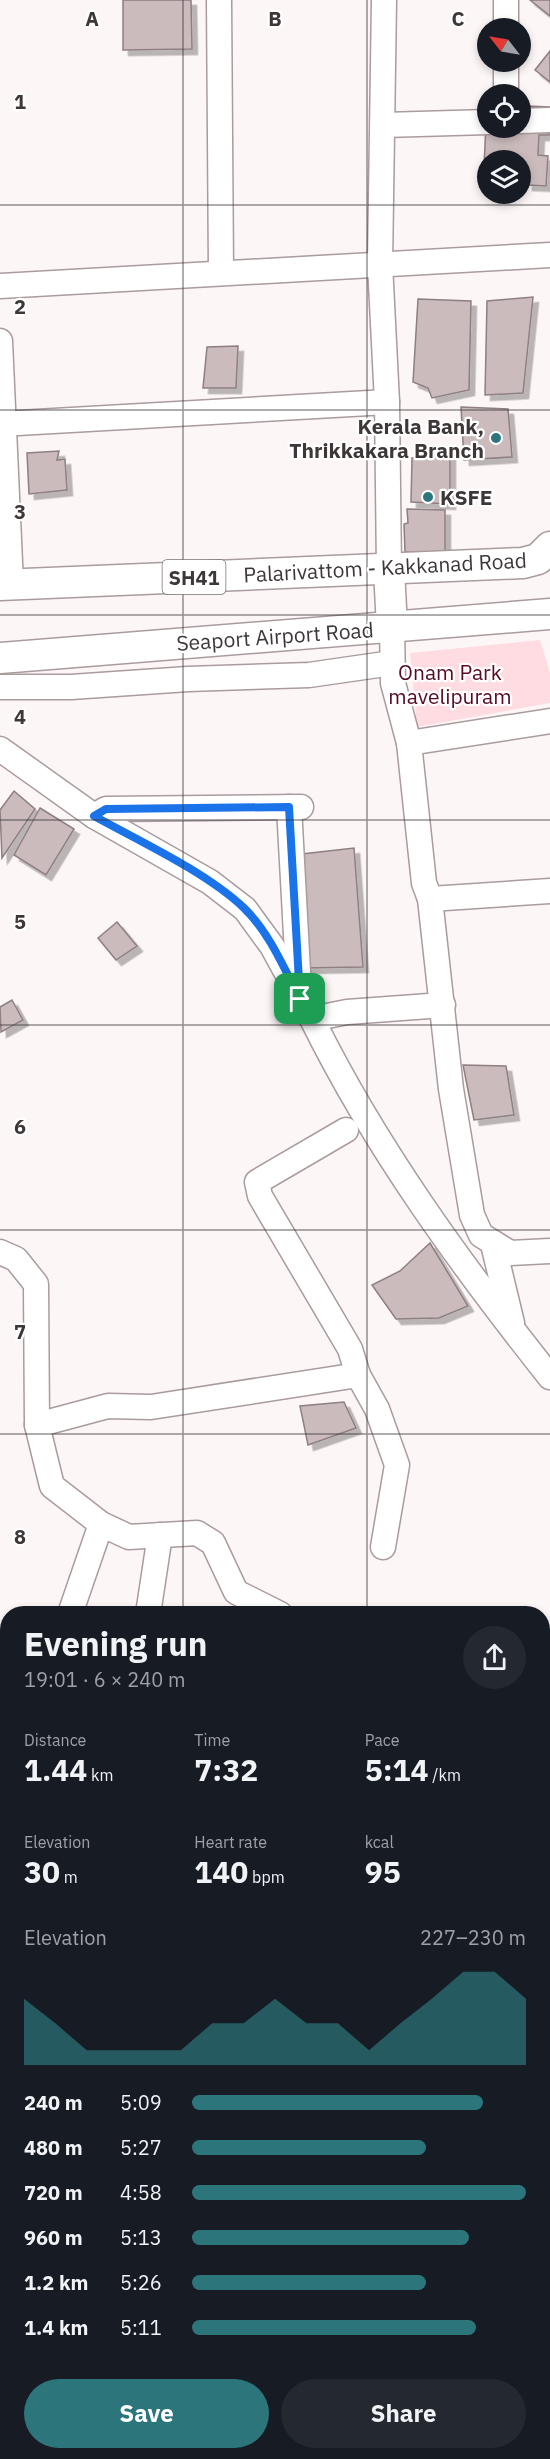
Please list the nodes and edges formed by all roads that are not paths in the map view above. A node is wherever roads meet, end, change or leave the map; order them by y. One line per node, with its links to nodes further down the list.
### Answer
1 (219, 0): 11 (street)
2 (384, 0): 8 (street)
3 (506, 0): 4 (street)
4 (506, 18)
5 (550, 120): 6 (street)
6 (531, 121)
7 (477, 122): 8 (street)
8 (384, 125): 10 (street)
9 (550, 255): 10 (street)
10 (380, 264): 11 (street); 14 (street)
11 (221, 273): 12 (street)
12 (0, 286)
13 (0, 341): 15 (street)
14 (387, 402): 15 (street); 17 (street)
15 (1, 424): 18 (street)
16 (550, 548): 17 (main road, Palarivattom - Kakkanad Road / SH41)
17 (389, 570): 18 (main road, Palarivattom - Kakkanad Road / SH41); 20 (main road)
18 (6, 585)
19 (550, 614): 20 (main road, Seaport Airport Road)
20 (392, 627): 21 (main road, Seaport Airport Road); 22 (street)
21 (0, 658)
22 (392, 663): 23 (street); 25 (street)
23 (0, 687)
24 (550, 721): 25 (street)
25 (409, 743): 29 (street)
26 (0, 748): 27 (street)
27 (94, 816): 31 (street); 31 (street)
28 (550, 891): 29 (street)
29 (430, 899): 30 (street)
30 (443, 1005): 31 (street); 33 (street)
31 (306, 1009): 36 (street)
32 (346, 1130): 37 (street)
33 (493, 1244): 34 (street); 36 (street)
34 (550, 1251)
35 (0, 1252): 39 (street)
36 (513, 1328): 38 (street)
37 (358, 1375): 39 (street); 42 (street)
38 (550, 1377)
39 (37, 1425): 40 (street)
40 (101, 1524): 41 (street); 43 (street)
41 (160, 1535): 44 (street); 45 (street)
42 (383, 1547)
43 (73, 1606)
44 (149, 1606)
45 (264, 1606)

